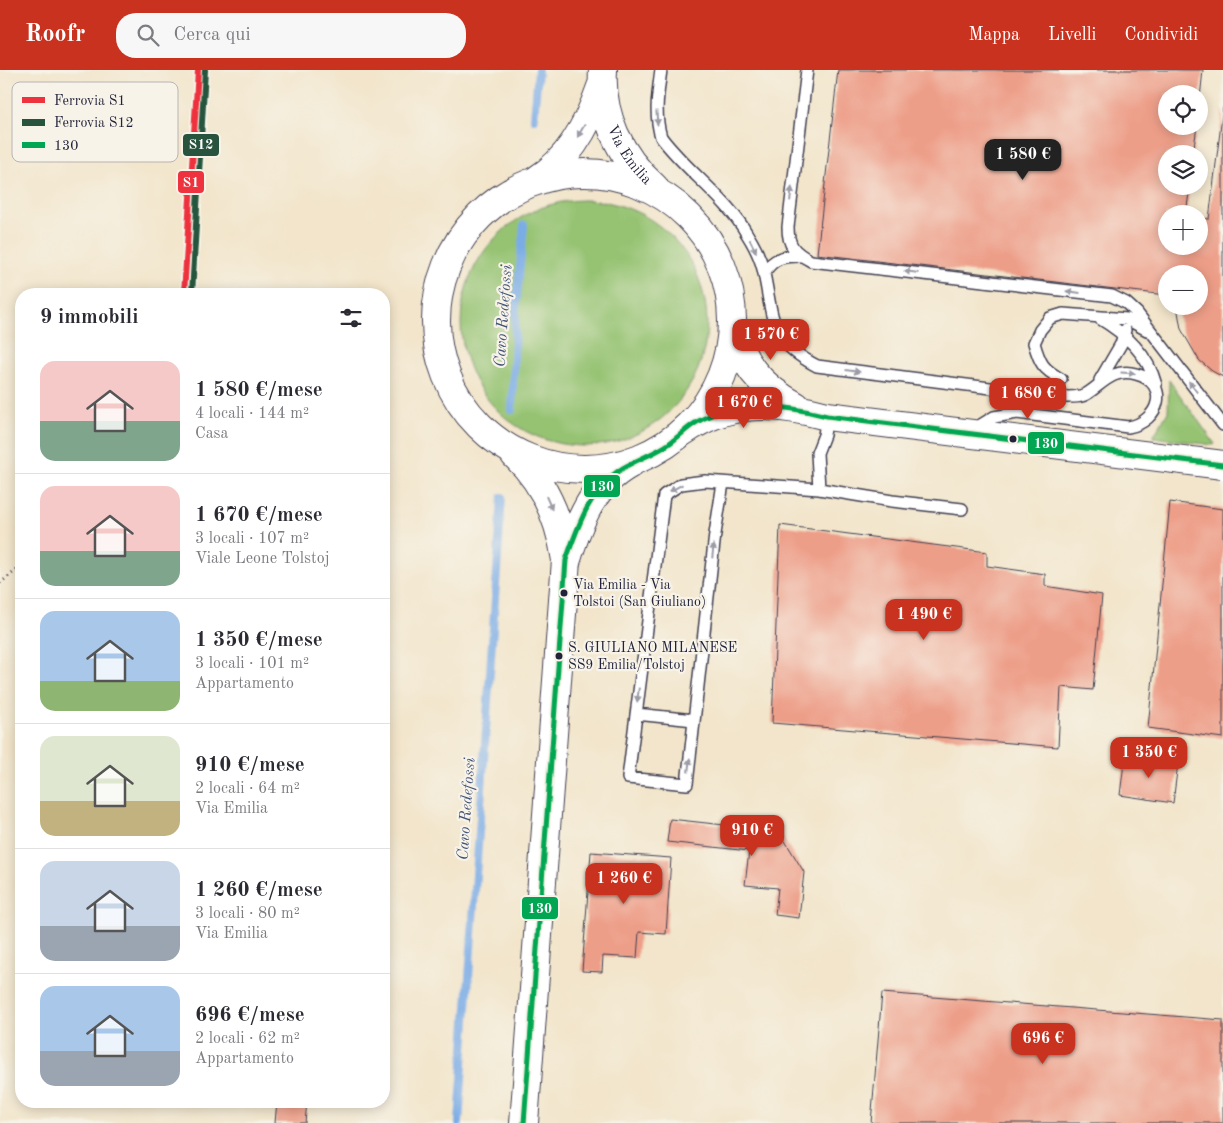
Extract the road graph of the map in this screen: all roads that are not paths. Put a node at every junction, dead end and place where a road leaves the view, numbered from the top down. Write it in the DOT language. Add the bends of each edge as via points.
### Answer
graph roads {
  1 [pos="660,70"];
  2 [pos="806,70"];
  3 [pos="602,79"];
  4 [pos="531,183"];
  5 [pos="680,209"];
  6 [pos="800,256"];
  7 [pos="764,274"];
  8 [pos="1126,303"];
  9 [pos="1095,316"];
  10 [pos="1127,319"];
  11 [pos="732,321"];
  12 [pos="1152,333"];
  13 [pos="1123,334"];
  14 [pos="1061,379"];
  15 [pos="1098,384"];
  16 [pos="1156,388"];
  17 [pos="799,408"];
  18 [pos="827,416"];
  19 [pos="1223,425"];
  20 [pos="684,431"];
  21 [pos="967,434"];
  22 [pos="496,440"];
  23 [pos="641,458"];
  24 [pos="1223,465"];
  25 [pos="723,483"];
  26 [pos="819,489"];
  27 [pos="962,509"];
  28 [pos="566,560"];
  29 [pos="636,714"];
  30 [pos="694,720"];
  31 [pos="524,1123"];
  1 -- 7 [label="lane, one-way" via="656,119 661,137 742,226 756,250"];
  6 -- 2 [label="lane, one-way" via="788,239 788,227"];
  3 -- 4 [label="main road, Via Emilia, one-way" via="594,108 577,139 552,169"];
  3 -- 5 [label="main road, Via Emilia" via="608,118 624,152 639,173"];
  4 -- 5 [label="main road" via="569,174 613,176 650,189"];
  4 -- 22 [label="main road" via="502,197 470,226 449,260 437,300 438,345 449,382 468,414"];
  5 -- 11 [label="main road" via="716,254 729,290"];
  6 -- 7 [label="lane" via="776,259"];
  8 -- 6 [label="lane, one-way" via="1112,296 811,261"];
  7 -- 15 [label="lane, one-way" via="769,309 784,344 798,357 817,366 1062,397 1088,393"];
  8 -- 10 [label="lane"];
  8 -- 12 [label="lane"];
  9 -- 10 [label="lane"];
  9 -- 13 [label="lane"];
  9 -- 14 [label="lane" via="1063,314 1050,318 1040,330 1034,343 1038,358 1045,371"];
  10 -- 12 [label="lane"];
  10 -- 13 [label="lane"];
  11 -- 17 [label="main road" via="741,354 752,371 771,390"];
  11 -- 20 [label="main road" via="730,350 720,382 706,406"];
  19 -- 12 [label="lane, one-way"];
  13 -- 15 [label="lane" via="1121,344"];
  13 -- 16 [label="lane" via="1147,362"];
  15 -- 16 [label="lane, one-way" via="1122,372 1149,379"];
  16 -- 21 [label="lane" via="1158,398 1154,410 1149,420 1140,425 1128,427 1018,412 994,416"];
  17 -- 18 [label="main road"];
  17 -- 20 [label="main road" via="743,407 709,416"];
  18 -- 21 [label="main road"];
  18 -- 26 [label="lane" via="817,453"];
  20 -- 23 [label="main road"];
  21 -- 24 [label="main road"];
  22 -- 23 [label="main road" via="528,458 567,469 608,468"];
  22 -- 28 [label="main road, one-way" via="522,462 540,484 560,529"];
  23 -- 28 [label="main road" via="617,472 595,495 582,515"];
  25 -- 26 [label="lane"];
  25 -- 29 [label="lane, one-way" via="681,484 664,495"];
  30 -- 25 [label="lane, one-way"];
  26 -- 27 [label="lane"];
  28 -- 31 [label="main road"];
  29 -- 30 [label="lane"];
  29 -- 30 [label="lane, one-way" via="628,778 687,784"];
}
